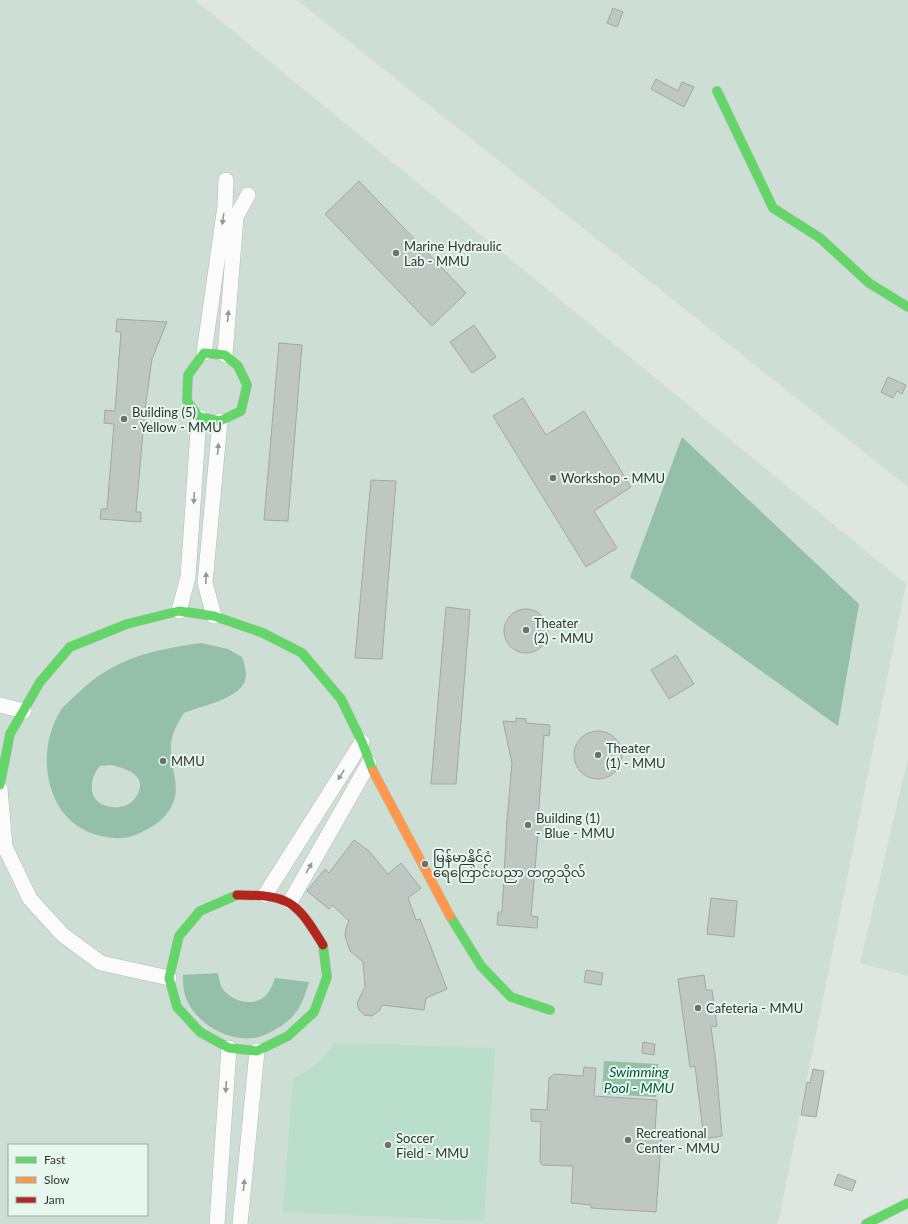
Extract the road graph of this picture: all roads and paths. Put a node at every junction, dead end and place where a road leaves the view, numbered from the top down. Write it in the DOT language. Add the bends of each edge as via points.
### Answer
graph roads {
  1 [pos="717,91"];
  2 [pos="226,180"];
  3 [pos="248,195"];
  4 [pos="908,307"];
  5 [pos="204,353"];
  6 [pos="225,355"];
  7 [pos="199,417"];
  8 [pos="220,421"];
  9 [pos="179,611"];
  10 [pos="214,616"];
  11 [pos="0,706"];
  12 [pos="24,711"];
  13 [pos="362,742"];
  14 [pos="369,763"];
  15 [pos="0,792"];
  16 [pos="265,895"];
  17 [pos="290,902"];
  18 [pos="169,978"];
  19 [pos="550,1010"];
  20 [pos="229,1048"];
  21 [pos="257,1051"];
  22 [pos="908,1203"];
  23 [pos="217,1224"];
  24 [pos="240,1224"];
  25 [pos="866,1224"];
  1 -- 4 [label="street" via="773,208 820,238 869,283"];
  2 -- 5 [label="street, one-way" via="225,206"];
  6 -- 3 [label="street, one-way" via="236,217"];
  5 -- 6 [label="street"];
  5 -- 7 [label="street" via="188,375 187,401"];
  6 -- 8 [label="street" via="238,366 246,385 241,411"];
  7 -- 8 [label="street"];
  7 -- 9 [label="street, one-way" via="188,577"];
  10 -- 8 [label="street, one-way" via="205,583"];
  9 -- 10 [label="street"];
  9 -- 12 [label="street" via="127,624 70,647 40,682"];
  10 -- 13 [label="street" via="264,633 302,653 341,699"];
  11 -- 12 [label="street"];
  12 -- 15 [label="street" via="10,734"];
  13 -- 14 [label="street"];
  13 -- 16 [label="street, one-way"];
  17 -- 14 [label="street, one-way"];
  14 -- 19 [label="street" via="456,928 481,966 511,997"];
  15 -- 18 [label="street" via="5,847 30,898 63,935 101,963"];
  16 -- 17 [label="street"];
  16 -- 18 [label="street" via="237,895 200,911 179,936"];
  17 -- 21 [label="street" via="306,917 323,945 327,977 314,1012 288,1036"];
  18 -- 20 [label="street" via="177,1007 200,1032"];
  20 -- 21 [label="street"];
  20 -- 23 [label="street, one-way"];
  24 -- 21 [label="street, one-way"];
  22 -- 25 [label="street"];
}
